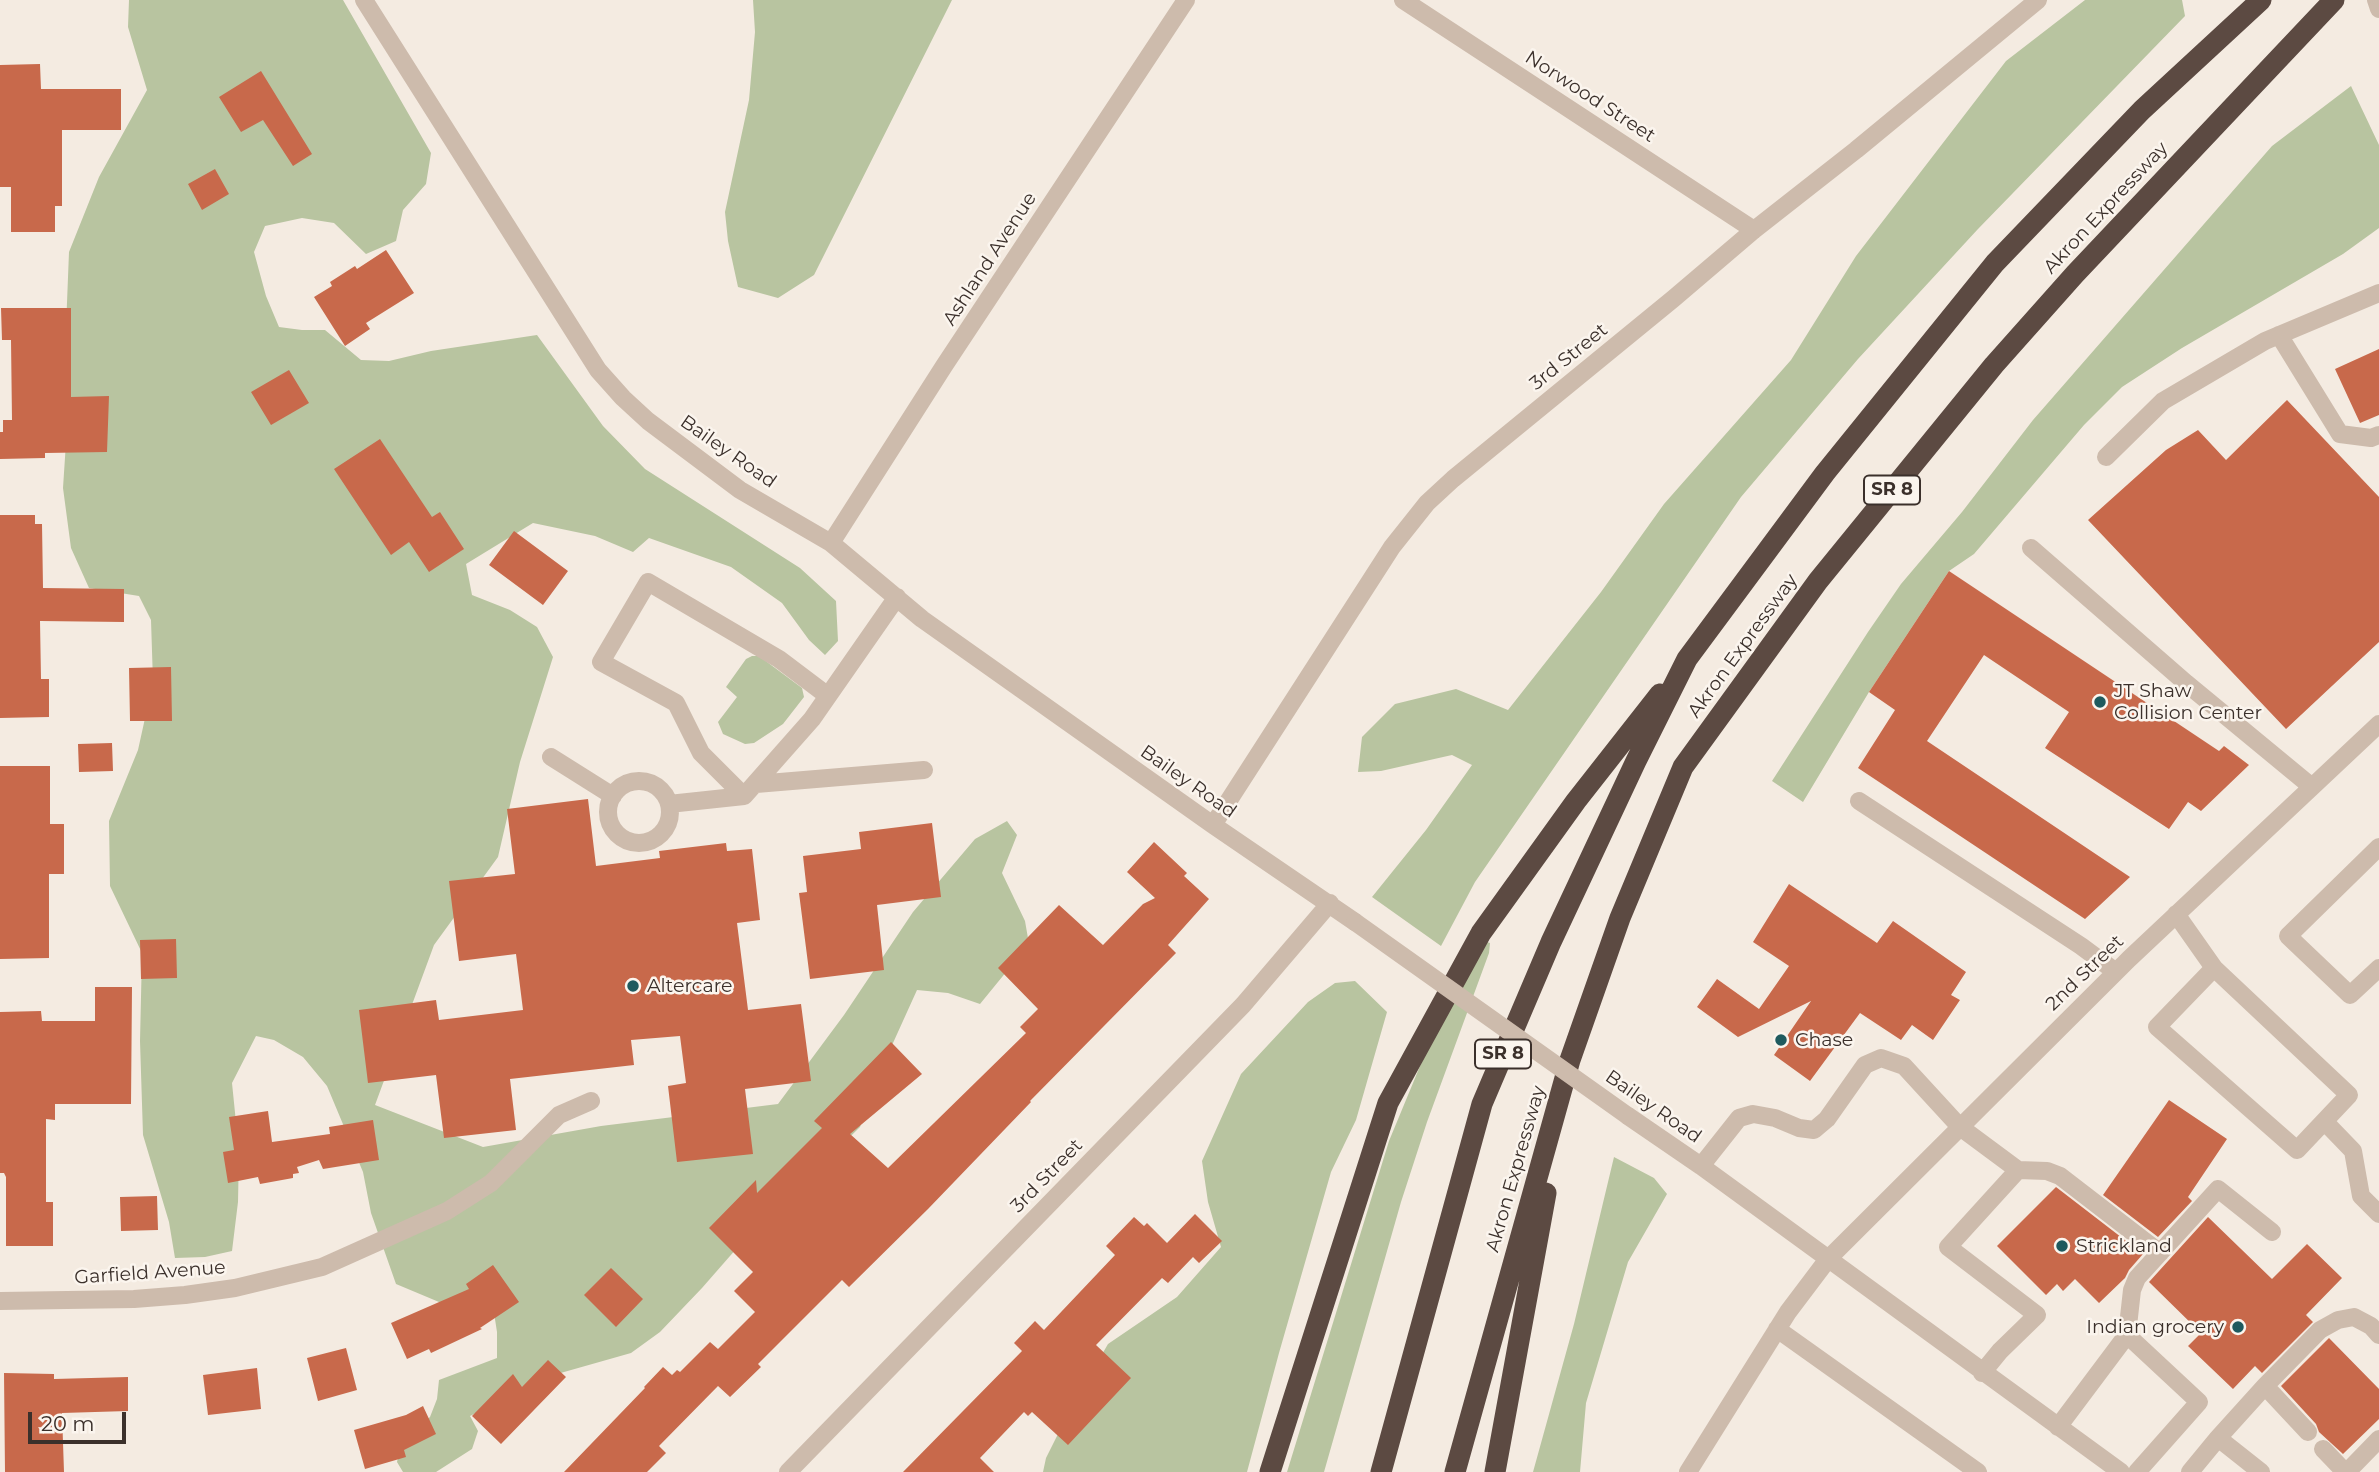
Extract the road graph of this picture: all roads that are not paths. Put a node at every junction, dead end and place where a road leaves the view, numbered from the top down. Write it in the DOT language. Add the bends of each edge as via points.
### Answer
graph roads {
  1 [pos="364,0"];
  2 [pos="1186,0"];
  3 [pos="1403,0"];
  4 [pos="2038,0"];
  5 [pos="2261,0"];
  6 [pos="2334,0"];
  7 [pos="2376,0"];
  8 [pos="2379,9"];
  9 [pos="1754,230"];
  10 [pos="2379,293"];
  11 [pos="2279,335"];
  12 [pos="2379,435"];
  13 [pos="2106,457"];
  14 [pos="831,544"];
  15 [pos="2031,548"];
  16 [pos="897,597"];
  17 [pos="1687,659"];
  18 [pos="828,696"];
  19 [pos="2376,732"];
  20 [pos="551,757"];
  21 [pos="924,770"];
  22 [pos="2312,787"];
  23 [pos="750,790"];
  24 [pos="613,796"];
  25 [pos="1859,801"];
  26 [pos="669,804"];
  27 [pos="1213,825"];
  28 [pos="2379,847"];
  29 [pos="1330,903"];
  30 [pos="2176,914"];
  31 [pos="2214,968"];
  32 [pos="2379,968"];
  33 [pos="2116,972"];
  34 [pos="1570,1060"];
  35 [pos="591,1101"];
  36 [pos="2325,1122"];
  37 [pos="1960,1126"];
  38 [pos="1701,1166"];
  39 [pos="2018,1170"];
  40 [pos="2379,1214"];
  41 [pos="2272,1232"];
  42 [pos="2160,1253"];
  43 [pos="1828,1259"];
  44 [pos="0,1301"];
  45 [pos="1777,1329"];
  46 [pos="2127,1335"];
  47 [pos="2379,1335"];
  48 [pos="1982,1373"];
  49 [pos="2265,1386"];
  50 [pos="2058,1427"];
  51 [pos="2308,1432"];
  52 [pos="2218,1438"];
  53 [pos="2379,1439"];
  54 [pos="2323,1449"];
  55 [pos="788,1472"];
  56 [pos="1270,1472"];
  57 [pos="1381,1472"];
  58 [pos="1455,1472"];
  59 [pos="1494,1472"];
  60 [pos="1688,1472"];
  61 [pos="1978,1472"];
  62 [pos="2121,1472"];
  63 [pos="2137,1472"];
  64 [pos="2190,1472"];
  65 [pos="2261,1472"];
  66 [pos="2346,1472"];
  1 -- 14 [label="street, Bailey Road" via="598,370 676,442 740,489"];
  2 -- 14 [label="street, Ashland Avenue"];
  3 -- 9 [label="street, Norwood Street"];
  4 -- 9 [label="street, 3rd Street"];
  5 -- 17 [label="highway, Akron Expressway / SR 8" via="2142,110 1996,263 1825,473"];
  6 -- 34 [label="highway, Akron Expressway / SR 8" via="1994,365 1818,581 1683,767 1620,918"];
  7 -- 8 [label="street"];
  9 -- 27 [label="street, 3rd Street" via="1427,503 1392,547"];
  10 -- 11 [label="street"];
  11 -- 12 [label="street" via="2340,434"];
  11 -- 13 [label="street" via="2163,401"];
  14 -- 16 [label="street, Bailey Road"];
  15 -- 22 [label="street"];
  16 -- 18 [label="street"];
  16 -- 27 [label="street, Bailey Road"];
  17 -- 56 [label="highway" via="1481,933 1388,1103"];
  17 -- 57 [label="highway, Akron Expressway / SR 8" via="1551,942 1482,1104"];
  18 -- 23 [label="street"];
  18 -- 23 [label="street" via="779,659 648,582 601,662 676,703 701,753"];
  19 -- 22 [label="street, 2nd Street"];
  20 -- 24 [label="street"];
  21 -- 23 [label="street"];
  22 -- 30 [label="street, 2nd Street"];
  23 -- 26 [label="street"];
  24 -- 26 [label="street" via="639,781 658,788"];
  24 -- 26 [label="street" via="608,816 612,826 636,843 656,839 663,832"];
  25 -- 33 [label="street"];
  27 -- 29 [label="street, Bailey Road"];
  28 -- 32 [label="street" via="2288,936 2350,995"];
  29 -- 38 [label="street, Bailey Road, bridge"];
  29 -- 55 [label="street, 3rd Street" via="1245,1003"];
  30 -- 31 [label="street"];
  30 -- 33 [label="street, 2nd Street"];
  31 -- 36 [label="street" via="2348,1095"];
  31 -- 36 [label="street" via="2157,1027 2297,1150"];
  33 -- 37 [label="street, 2nd Street"];
  34 -- 58 [label="highway, Akron Expressway / SR 8"];
  34 -- 59 [label="highway"];
  35 -- 44 [label="street, Garfield Avenue" via="559,1115 491,1183 447,1211 322,1267 185,1295"];
  36 -- 40 [label="street" via="2353,1151 2361,1196"];
  37 -- 38 [label="street" via="1904,1066 1881,1058 1865,1065 1814,1130 1753,1114 1740,1118"];
  37 -- 39 [label="street"];
  37 -- 43 [label="street, 2nd Street"];
  38 -- 43 [label="street, Bailey Road"];
  39 -- 42 [label="street" via="2060,1176"];
  39 -- 48 [label="street" via="1948,1247 2037,1315"];
  41 -- 42 [label="street" via="2218,1189"];
  42 -- 46 [label="street" via="2132,1290"];
  43 -- 45 [label="street, 2nd Street"];
  43 -- 48 [label="street, Bailey Road"];
  45 -- 60 [label="street, 2nd Street"];
  45 -- 61 [label="street"];
  46 -- 50 [label="street"];
  46 -- 63 [label="street" via="2199,1402"];
  47 -- 49 [label="street" via="2354,1318 2338,1320 2320,1331"];
  48 -- 50 [label="street, Bailey Road"];
  49 -- 51 [label="street"];
  49 -- 52 [label="street"];
  50 -- 62 [label="street, Bailey Road"];
  52 -- 64 [label="street"];
  52 -- 65 [label="street"];
  53 -- 66 [label="street"];
  54 -- 66 [label="street"];
}
